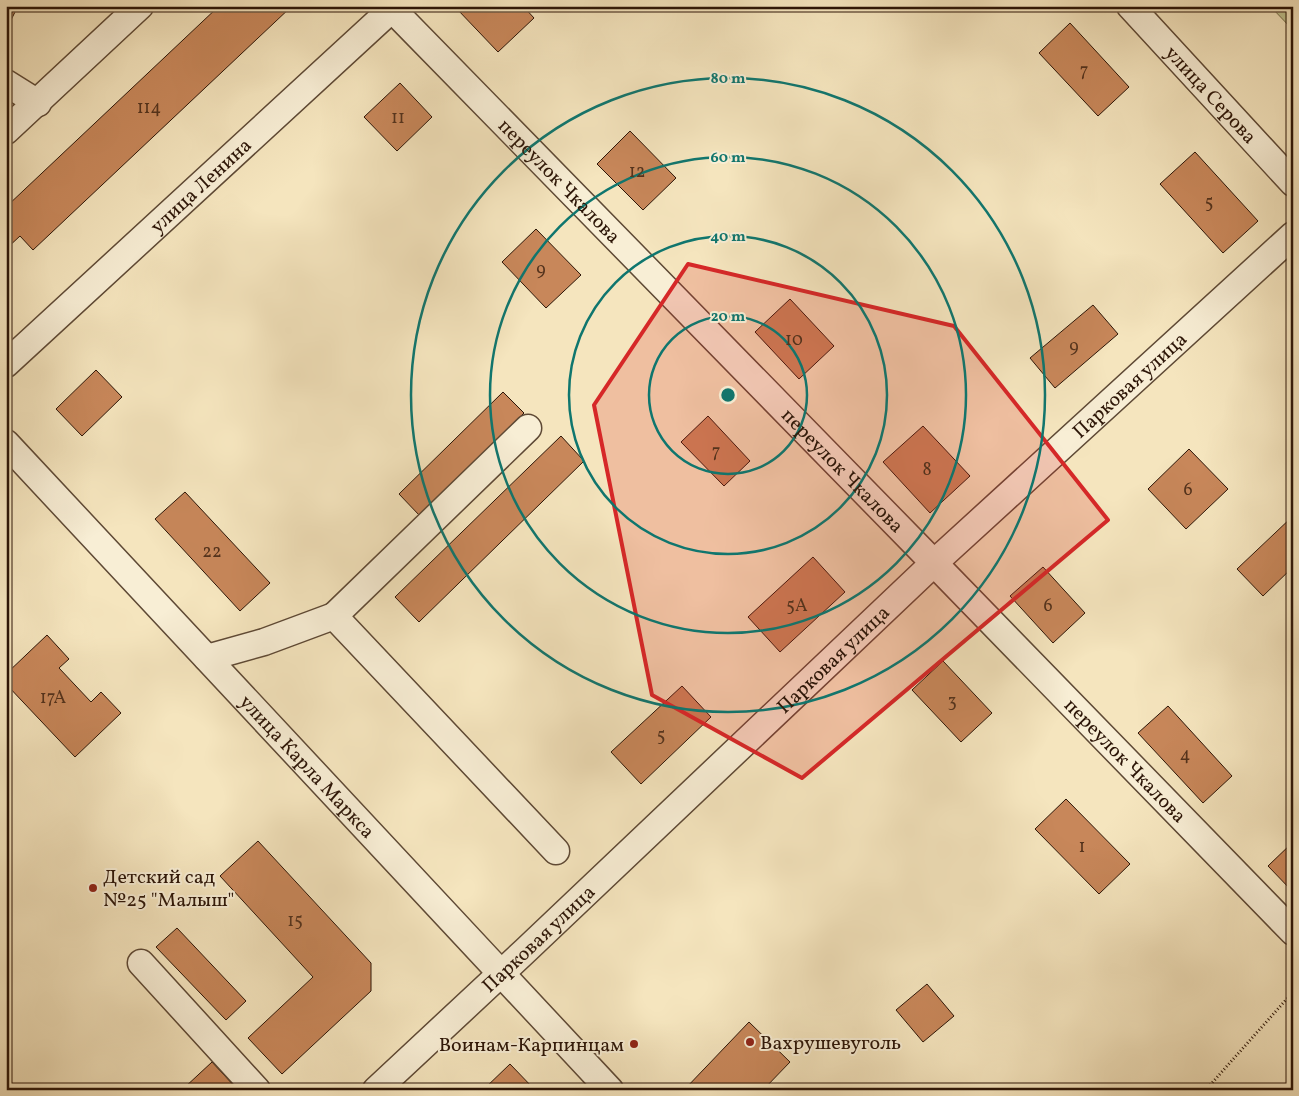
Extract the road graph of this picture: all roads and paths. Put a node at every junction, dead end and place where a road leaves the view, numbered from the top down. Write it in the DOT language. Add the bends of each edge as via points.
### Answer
graph roads {
  1 [pos="140,6"];
  2 [pos="1130,6"];
  3 [pos="393,8"];
  4 [pos="6,83"];
  5 [pos="38,103"];
  6 [pos="6,132"];
  7 [pos="1293,183"];
  8 [pos="1293,235"];
  9 [pos="6,364"];
  10 [pos="528,428"];
  11 [pos="6,443"];
  12 [pos="934,563"];
  13 [pos="334,616"];
  14 [pos="207,658"];
  15 [pos="556,851"];
  16 [pos="1293,932"];
  17 [pos="141,963"];
  18 [pos="501,973"];
  19 [pos="1293,992"];
  20 [pos="257,1090"];
  21 [pos="376,1090"];
  22 [pos="610,1090"];
  23 [pos="1204,1090"];
  1 -- 5 [label="street"];
  2 -- 7 [label="street, улица Серова"];
  3 -- 9 [label="street, улица Ленина"];
  3 -- 12 [label="street, переулок Чкалова"];
  4 -- 5 [label="street"];
  5 -- 6 [label="street"];
  8 -- 12 [label="street, Парковая улица"];
  10 -- 13 [label="street"];
  11 -- 14 [label="street, улица Карла Маркса"];
  12 -- 16 [label="street, переулок Чкалова"];
  12 -- 18 [label="street, Парковая улица"];
  13 -- 14 [label="street" via="264,642"];
  13 -- 15 [label="street"];
  14 -- 18 [label="street, улица Карла Маркса"];
  17 -- 20 [label="street"];
  18 -- 21 [label="street, Парковая улица"];
  18 -- 22 [label="street, улица Карла Маркса"];
  19 -- 23 [label="path"];
}
